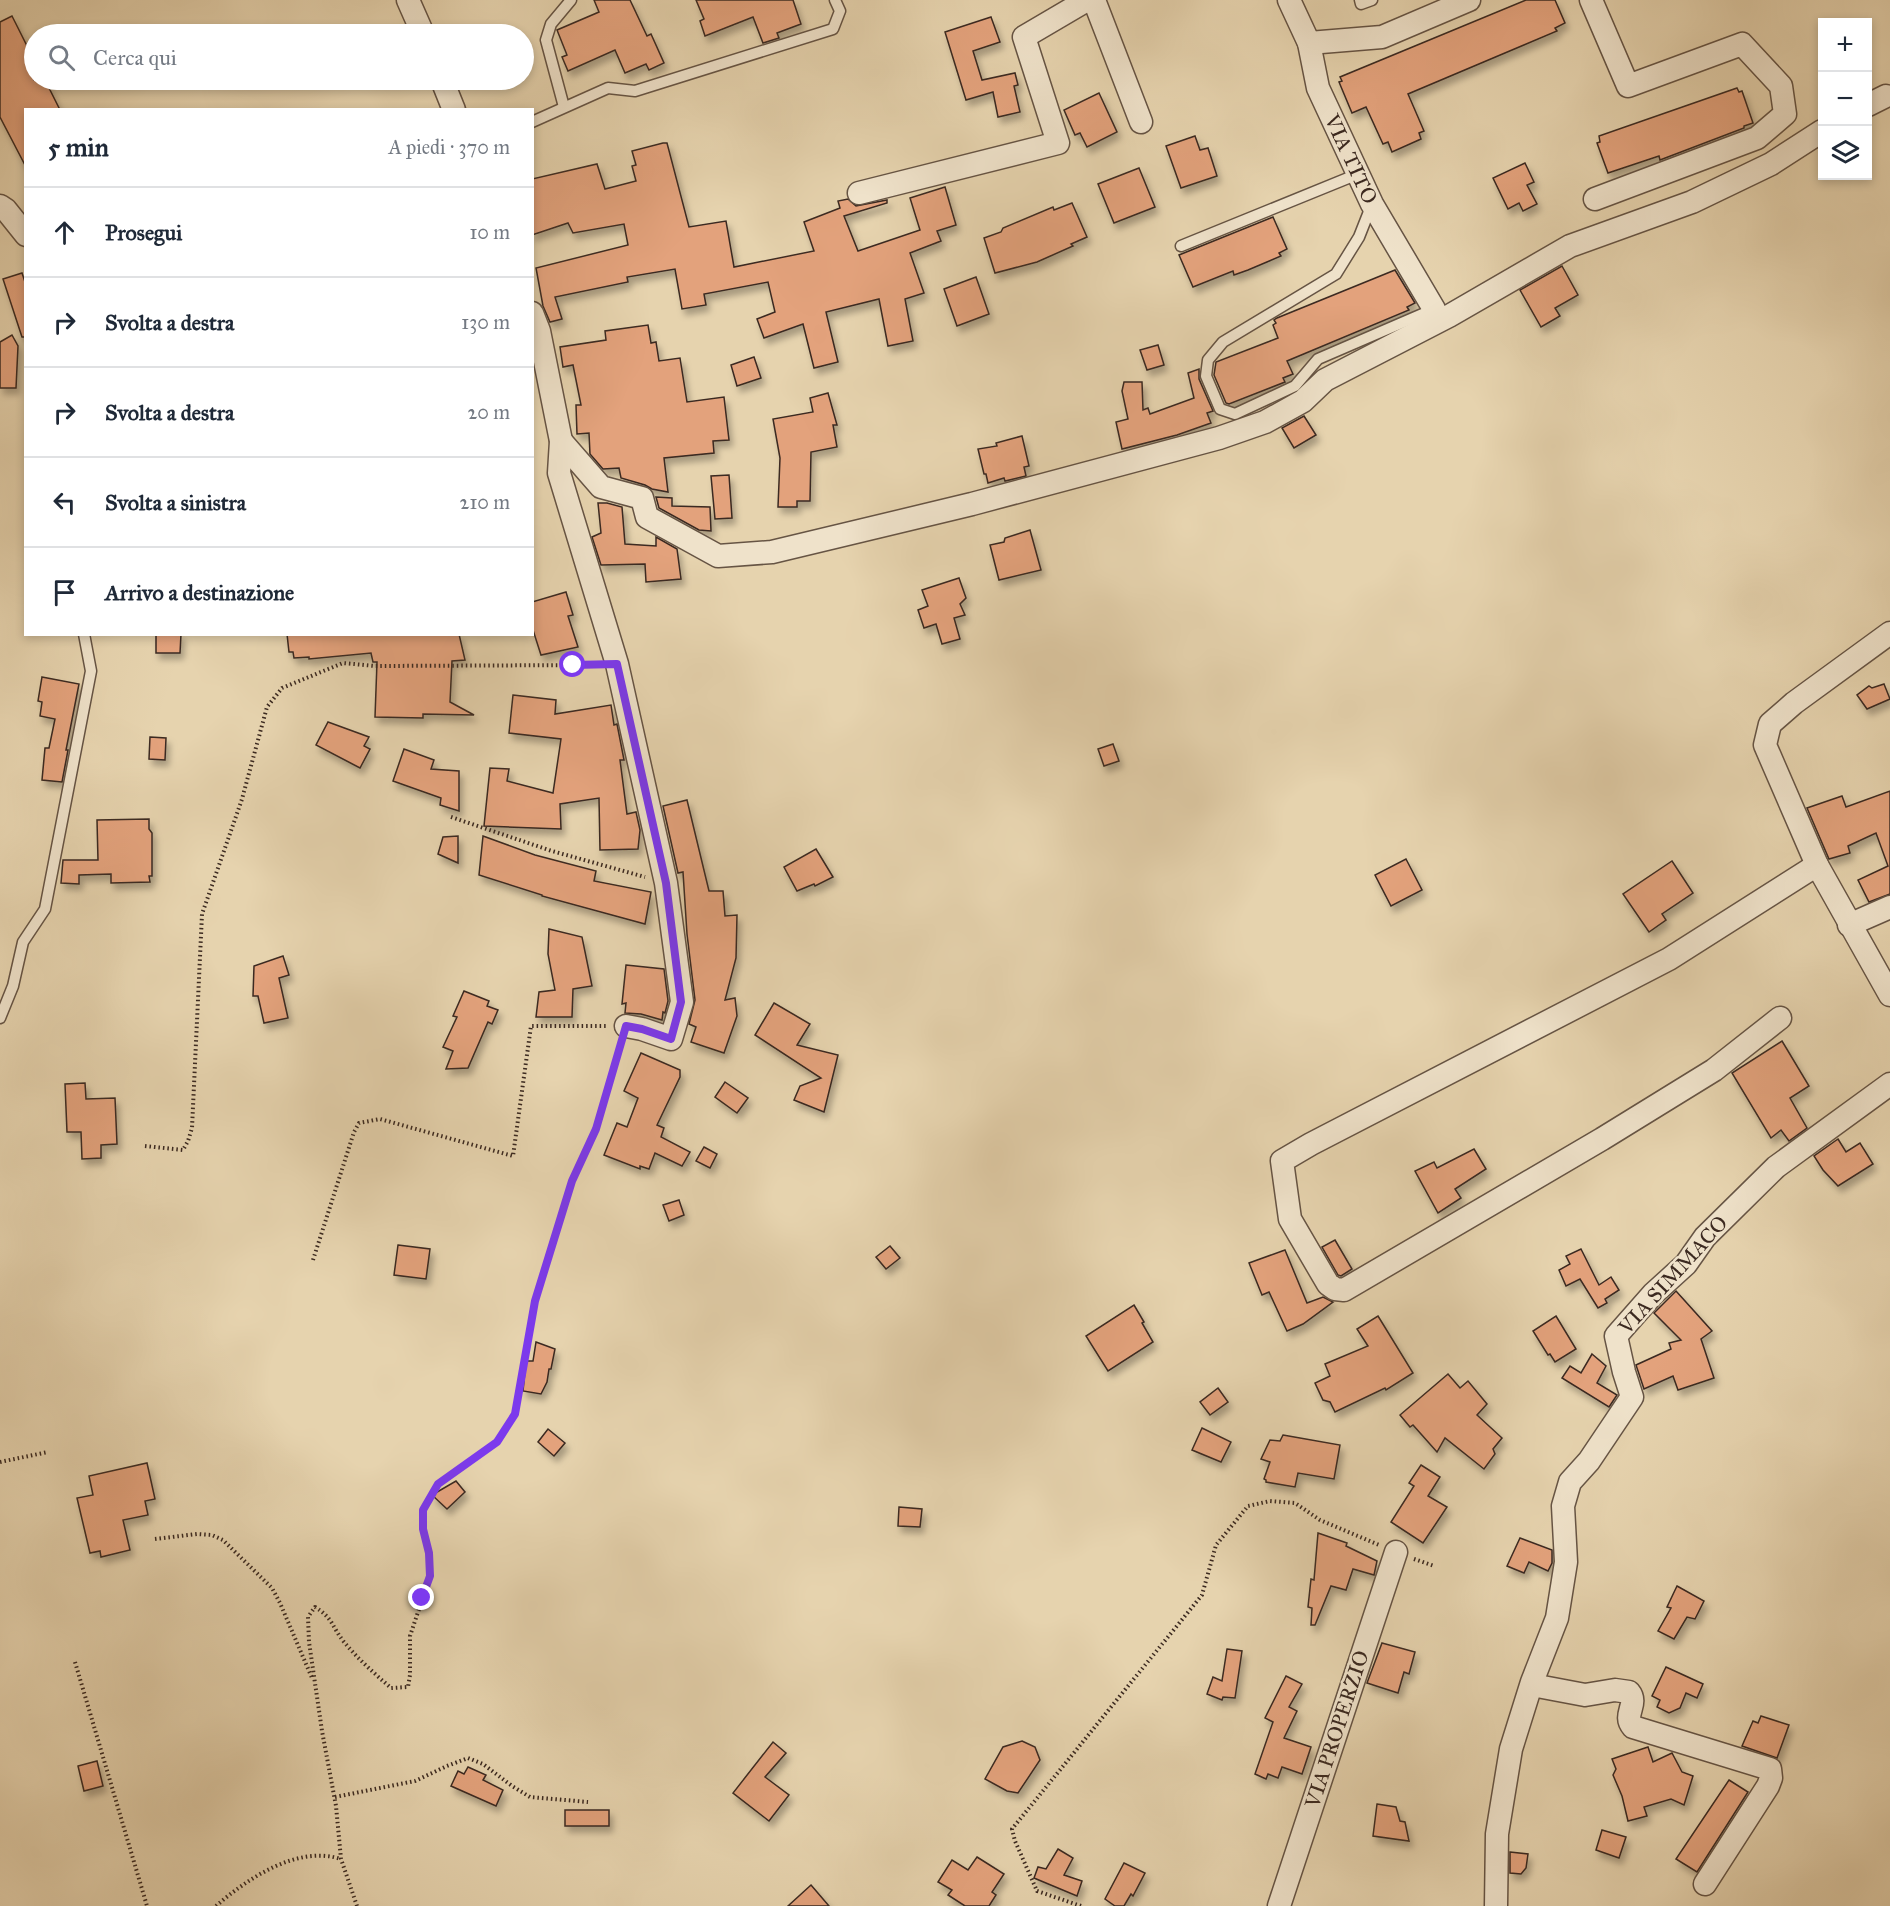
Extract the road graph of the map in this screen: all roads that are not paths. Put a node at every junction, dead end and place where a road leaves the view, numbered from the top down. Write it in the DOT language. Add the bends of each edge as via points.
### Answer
graph roads {
  1 [pos="408,0"];
  2 [pos="571,0"];
  3 [pos="835,0"];
  4 [pos="1087,0"];
  5 [pos="1094,0"];
  6 [pos="1289,0"];
  7 [pos="1360,0"];
  8 [pos="1371,0"];
  9 [pos="1469,0"];
  10 [pos="1591,0"];
  11 [pos="419,24"];
  12 [pos="1309,43"];
  13 [pos="446,90"];
  14 [pos="564,107"];
  15 [pos="453,108"];
  16 [pos="534,121"];
  17 [pos="1141,122"];
  18 [pos="1818,134"];
  19 [pos="1358,174"];
  20 [pos="859,193"];
  21 [pos="1595,199"];
  22 [pos="1372,204"];
  23 [pos="0,206"];
  24 [pos="24,232"];
  25 [pos="1181,246"];
  26 [pos="1434,309"];
  27 [pos="534,318"];
  28 [pos="561,441"];
  29 [pos="1890,633"];
  30 [pos="84,636"];
  31 [pos="1817,865"];
  32 [pos="1890,907"];
  33 [pos="1850,925"];
  34 [pos="1890,995"];
  35 [pos="0,1018"];
  36 [pos="1780,1018"];
  37 [pos="626,1026"];
  38 [pos="1890,1084"];
  39 [pos="1396,1552"];
  40 [pos="1532,1685"];
  41 [pos="1705,1884"];
  42 [pos="1279,1906"];
  43 [pos="1496,1906"];
  1 -- 11 [label="street"];
  2 -- 14 [label="lane" via="551,24 546,40"];
  3 -- 14 [label="lane" via="840,11 833,29 635,91 608,88"];
  4 -- 20 [label="street" via="1024,37 1058,143"];
  5 -- 17 [label="street"];
  6 -- 12 [label="street, VIA TITO"];
  7 -- 8 [label="lane" via="1361,4"];
  9 -- 12 [label="street" via="1383,37"];
  10 -- 21 [label="street" via="1628,86 1742,45 1781,86 1785,114 1757,138"];
  12 -- 19 [label="street, VIA TITO" via="1318,88"];
  13 -- 15 [label="street"];
  14 -- 16 [label="lane"];
  18 -- 28 [label="street" via="1771,164 1692,202 1570,246 1449,316 1325,380 1303,400 1265,422 1219,438 972,504 772,552 718,556 647,517 642,498 601,487"];
  19 -- 22 [label="street, VIA TITO"];
  19 -- 25 [label="lane"];
  22 -- 26 [label="street, VIA TITO"];
  22 -- 26 [label="lane" via="1359,237 1336,274 1223,342 1208,360 1206,376 1220,409 1235,414 1295,386 1318,359"];
  23 -- 24 [label="street"];
  27 -- 28 [label="street"];
  28 -- 37 [label="street" via="559,473 617,664 666,883 681,1002 671,1039"];
  29 -- 31 [label="street" via="1770,724 1765,745"];
  30 -- 35 [label="lane" via="91,671 45,909 23,942 13,986"];
  31 -- 33 [label="street"];
  31 -- 36 [label="street" via="1669,959 1282,1161 1290,1219 1328,1284 1344,1290 1714,1070"];
  32 -- 33 [label="street"];
  33 -- 34 [label="street"];
  38 -- 40 [label="street, VIA SIMMACO" via="1776,1167 1616,1336 1632,1397 1570,1482 1563,1506 1566,1562 1557,1618"];
  39 -- 42 [label="street, VIA PROPERZIO"];
  40 -- 41 [label="street" via="1585,1695 1629,1692 1633,1702 1628,1716 1633,1727 1770,1769 1768,1786"];
  40 -- 43 [label="street, VIA SIMMACO" via="1511,1749 1497,1834"];
}
